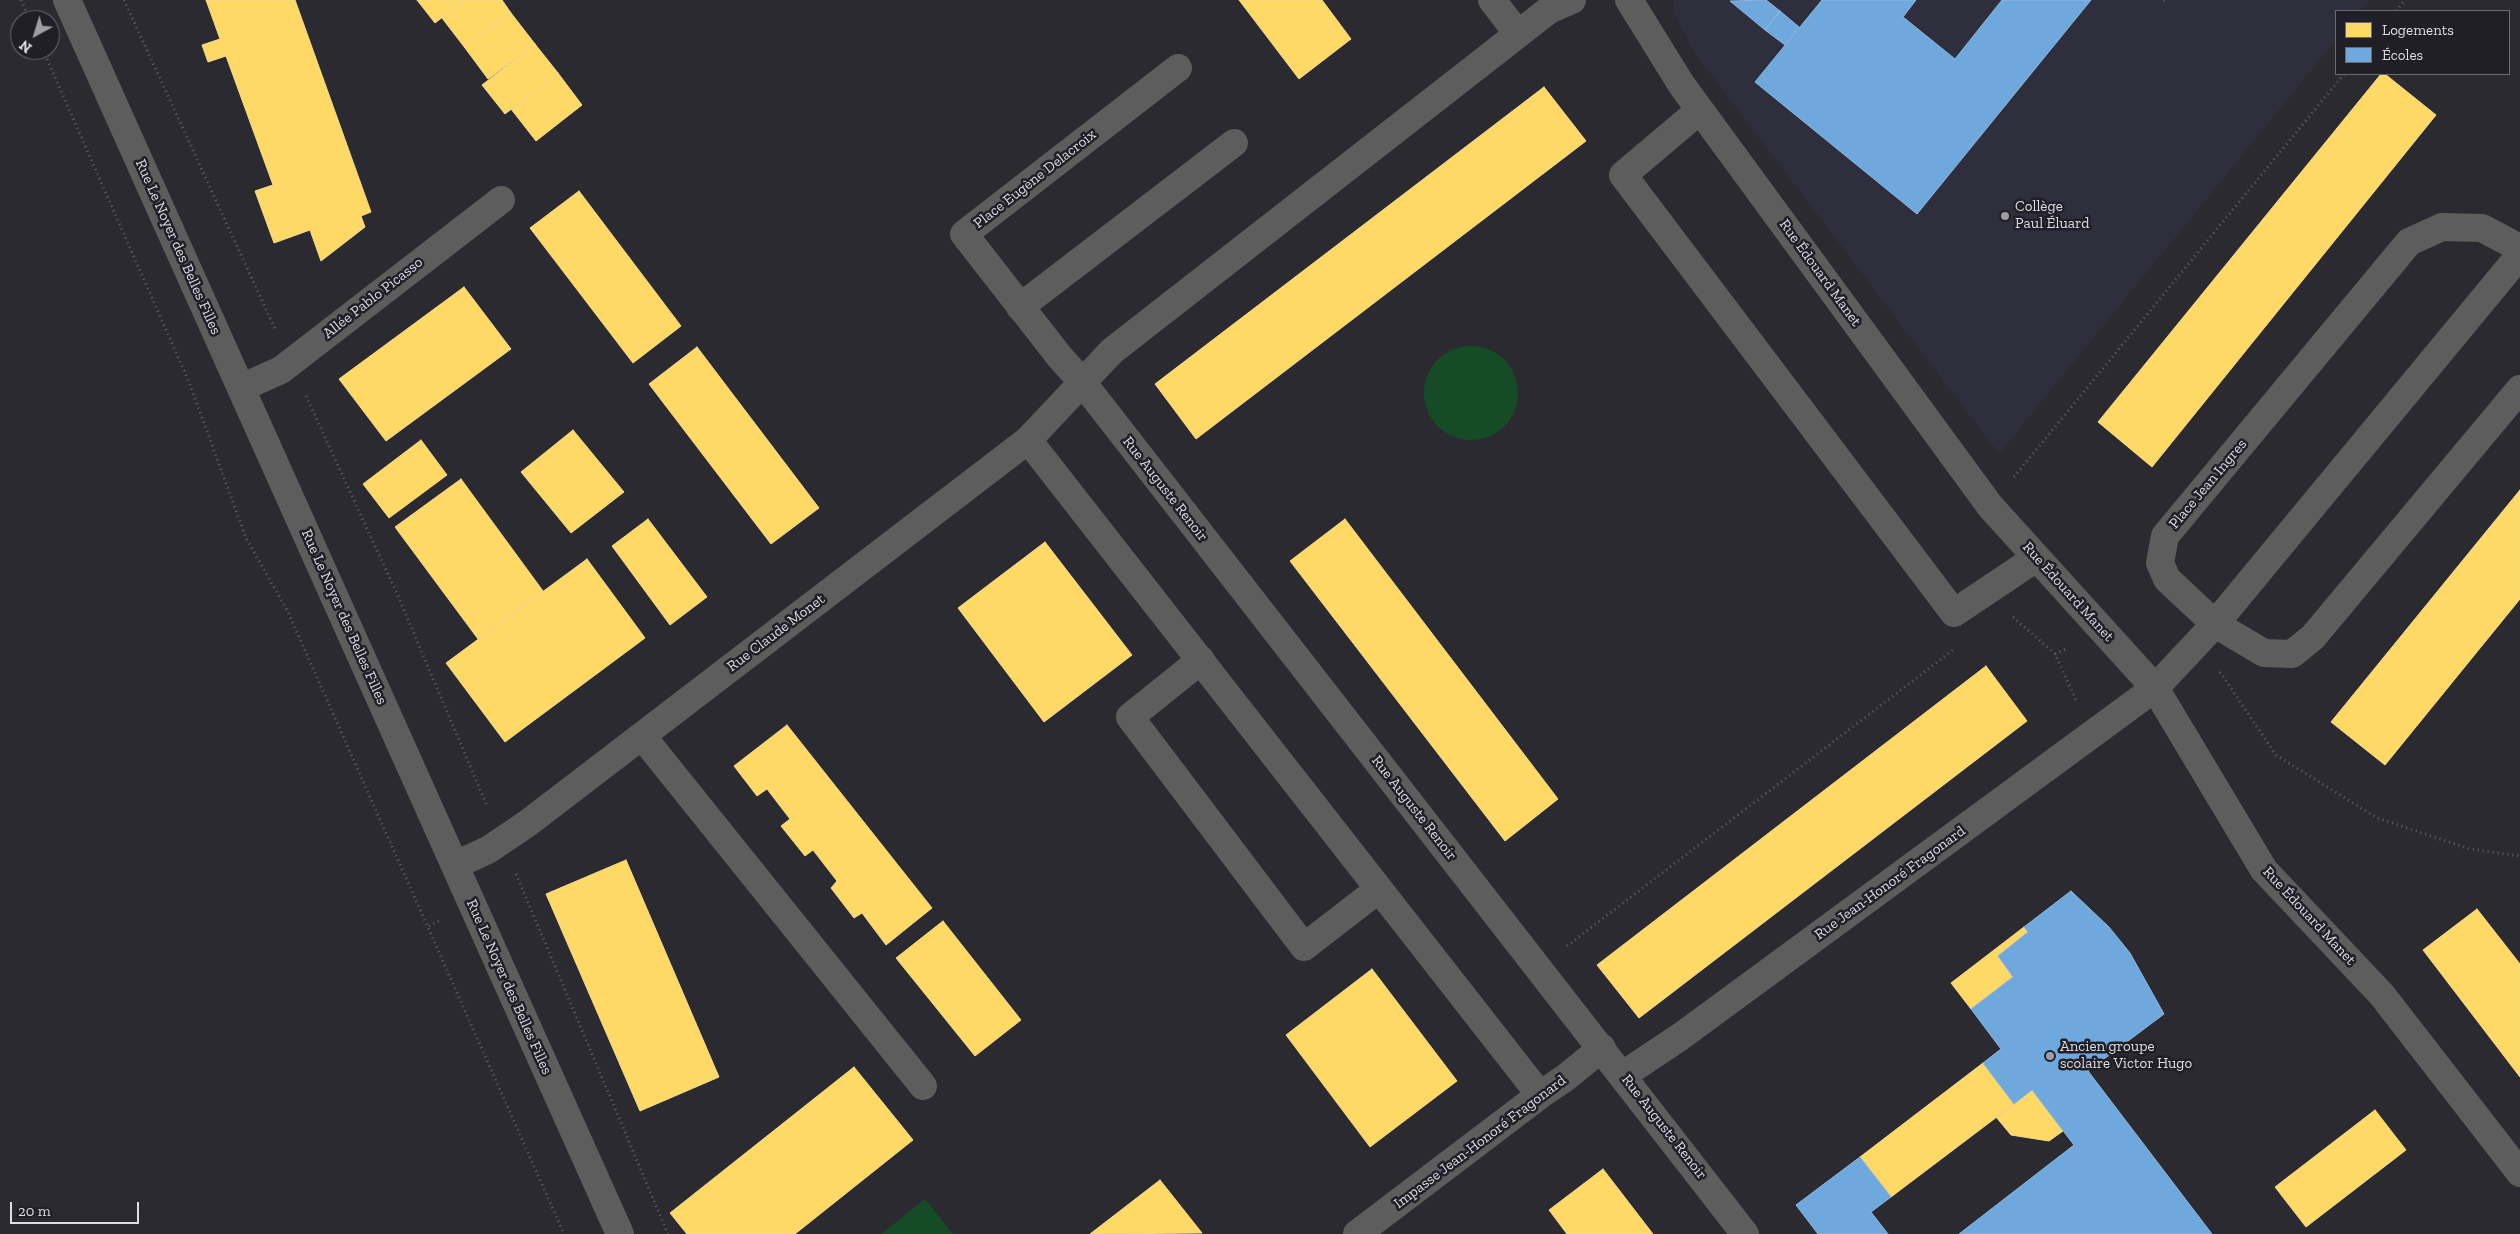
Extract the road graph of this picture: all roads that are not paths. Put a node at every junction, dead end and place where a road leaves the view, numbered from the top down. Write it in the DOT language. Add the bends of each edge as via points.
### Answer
graph roads {
  1 [pos="67,0"];
  2 [pos="1492,0"];
  3 [pos="1572,0"];
  4 [pos="1629,0"];
  5 [pos="1518,34"];
  6 [pos="1178,68"];
  7 [pos="1700,110"];
  8 [pos="1234,143"];
  9 [pos="501,200"];
  10 [pos="2520,248"];
  11 [pos="2520,254"];
  12 [pos="1020,307"];
  13 [pos="1083,383"];
  14 [pos="241,388"];
  15 [pos="2520,389"];
  16 [pos="1028,440"];
  17 [pos="2036,558"];
  18 [pos="2208,633"];
  19 [pos="1202,660"];
  20 [pos="2155,688"];
  21 [pos="642,736"];
  22 [pos="455,865"];
  23 [pos="1379,889"];
  24 [pos="1602,1048"];
  25 [pos="1623,1075"];
  26 [pos="923,1086"];
  27 [pos="1540,1095"];
  28 [pos="2520,1173"];
  29 [pos="620,1234"];
  30 [pos="1357,1234"];
  31 [pos="1746,1234"];
  1 -- 14 [label="street, Rue Le Noyer des Belles Filles"];
  2 -- 5 [label="street"];
  3 -- 5 [label="street, Rue Claude Monet" via="1549,10"];
  4 -- 7 [label="street, Rue Édouard Manet"];
  5 -- 13 [label="street, Rue Claude Monet" via="1112,351"];
  6 -- 12 [label="street, Place Eugène Delacroix" via="964,234"];
  7 -- 17 [label="street, Rue Édouard Manet" via="1990,506"];
  7 -- 17 [label="street" via="1623,175 1954,613"];
  8 -- 12 [label="street"];
  9 -- 14 [label="street, Allée Pablo Picasso" via="281,370"];
  10 -- 18 [label="street, Place Jean Ingres" via="2482,228 2442,227 2409,242 2165,536 2160,563 2167,578"];
  11 -- 18 [label="street, Rue Jean-Honoré Fragonard"];
  12 -- 13 [label="street, Place Eugène Delacroix"];
  13 -- 16 [label="street, Rue Claude Monet"];
  13 -- 24 [label="street, Rue Auguste Renoir"];
  14 -- 22 [label="street, Rue Le Noyer des Belles Filles"];
  15 -- 18 [label="street, Place Jean Ingres" via="2313,637 2292,654 2264,653"];
  16 -- 19 [label="street"];
  16 -- 21 [label="street, Rue Claude Monet"];
  17 -- 20 [label="street, Rue Édouard Manet"];
  18 -- 20 [label="street, Rue Jean-Honoré Fragonard"];
  19 -- 23 [label="street"];
  19 -- 23 [label="street" via="1130,717 1304,947"];
  20 -- 25 [label="street, Rue Jean-Honoré Fragonard" via="1680,1037"];
  20 -- 28 [label="street, Rue Édouard Manet" via="2264,870 2382,995"];
  21 -- 22 [label="street, Rue Claude Monet" via="502,841"];
  21 -- 26 [label="street"];
  22 -- 29 [label="street, Rue Le Noyer des Belles Filles"];
  23 -- 27 [label="street"];
  24 -- 25 [label="street, Rue Auguste Renoir"];
  24 -- 27 [label="street, Impasse Jean-Honoré Fragonard"];
  25 -- 31 [label="street, Rue Auguste Renoir"];
  27 -- 30 [label="street, Impasse Jean-Honoré Fragonard"];
}
